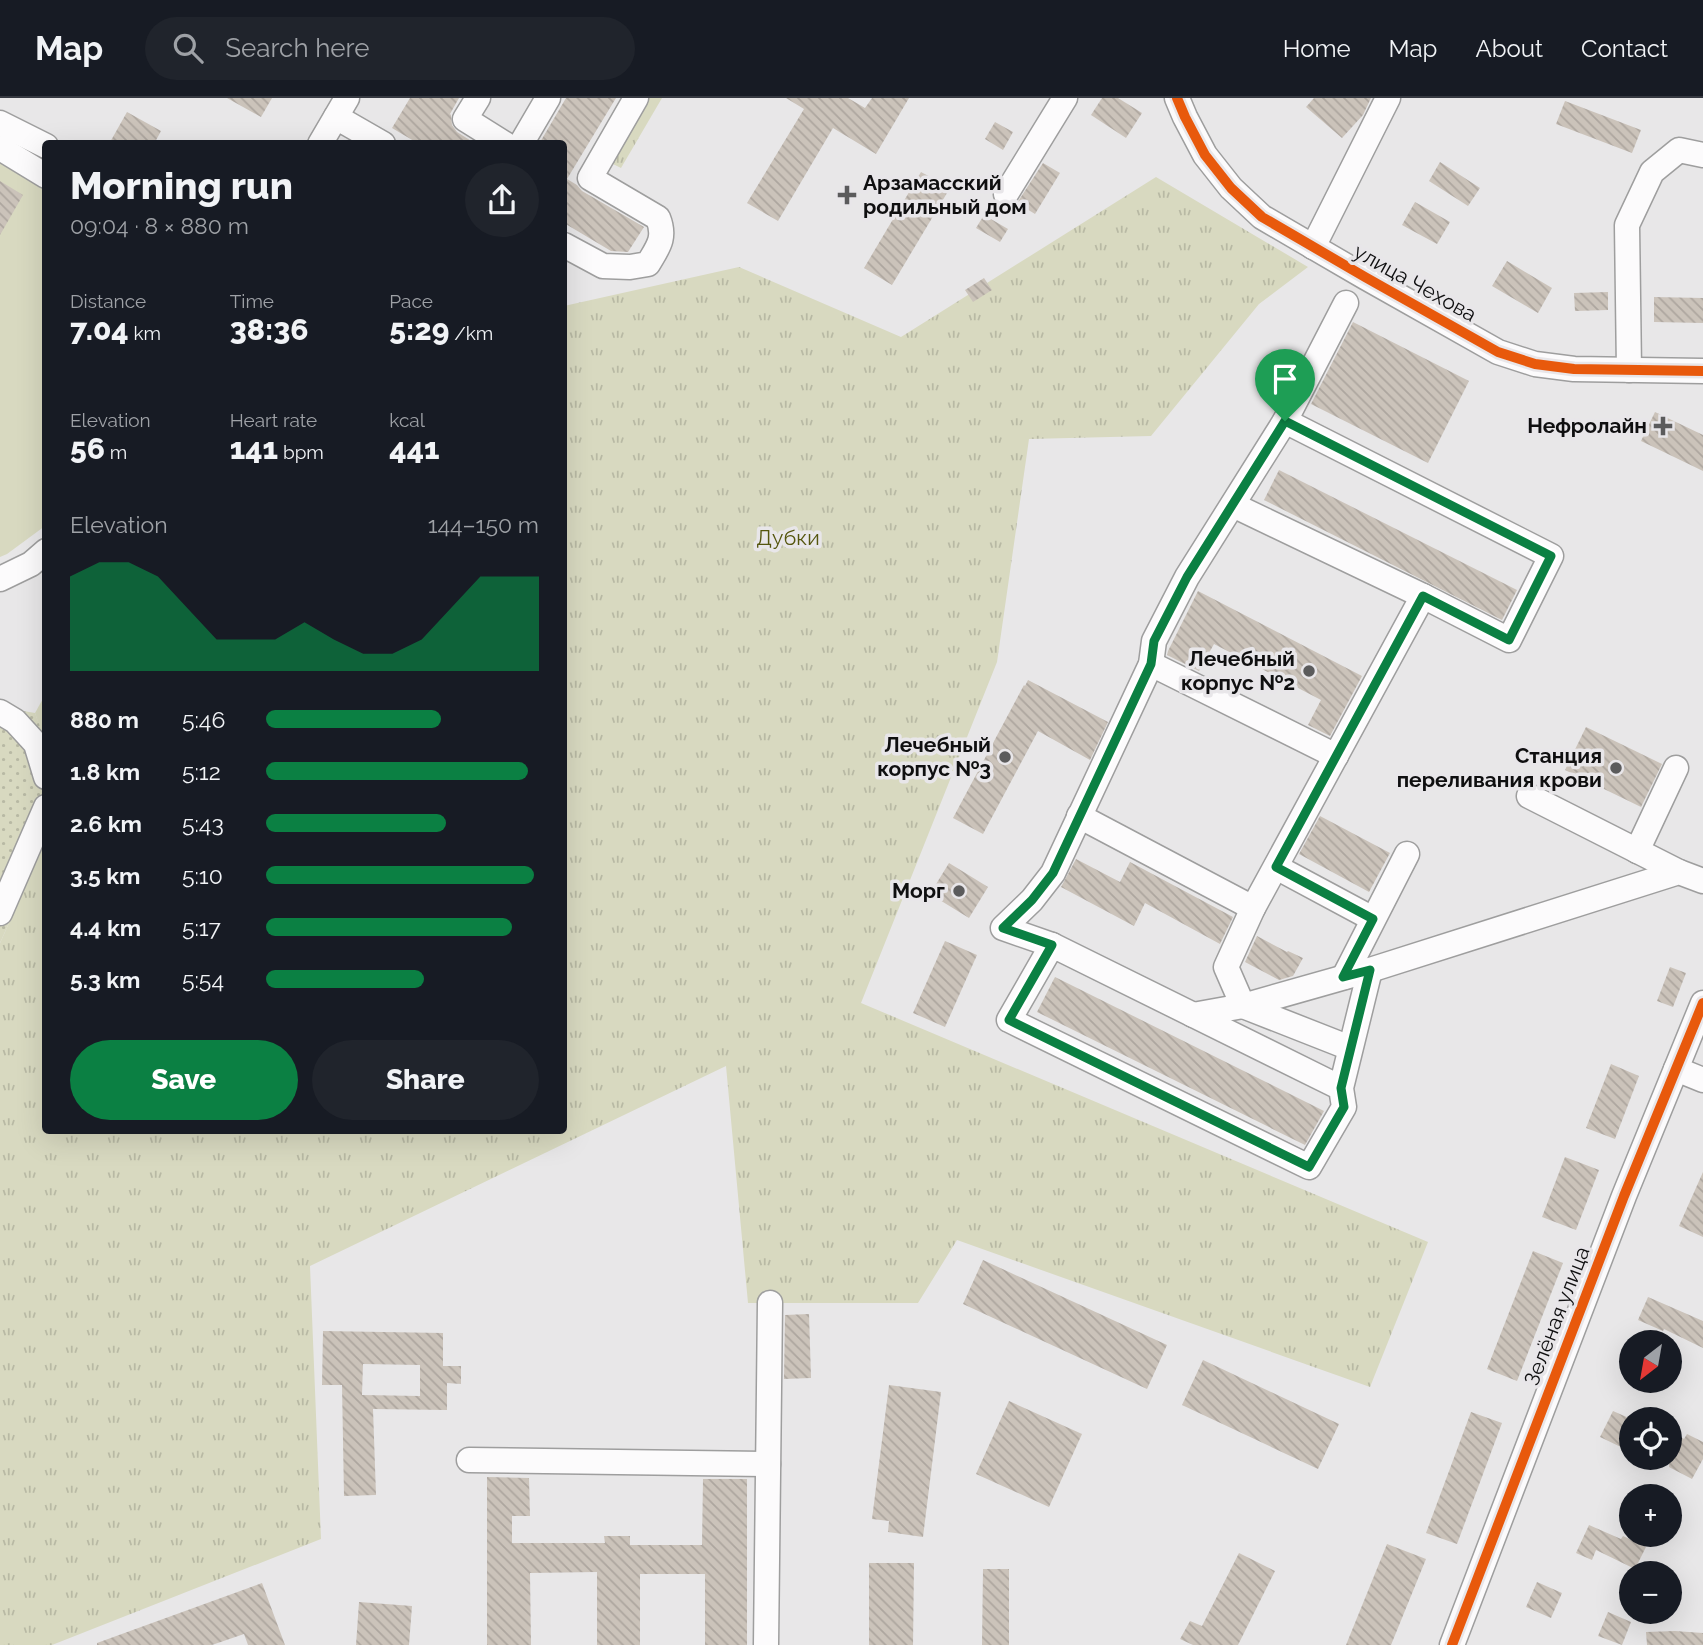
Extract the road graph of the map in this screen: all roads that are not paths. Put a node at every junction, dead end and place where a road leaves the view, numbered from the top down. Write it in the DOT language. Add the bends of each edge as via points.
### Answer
graph roads {
  1 [pos="478,98"];
  2 [pos="548,98"];
  3 [pos="636,98"];
  4 [pos="1065,98"];
  5 [pos="1177,98"];
  6 [pos="1388,98"];
  7 [pos="342,103"];
  8 [pos="0,123"];
  9 [pos="322,140"];
  10 [pos="379,140"];
  11 [pos="499,140"];
  12 [pos="524,140"];
  13 [pos="42,144"];
  14 [pos="0,148"];
  15 [pos="1703,155"];
  16 [pos="42,174"];
  17 [pos="1006,194"];
  18 [pos="567,247"];
  19 [pos="1313,247"];
  20 [pos="1346,303"];
  21 [pos="1629,370"];
  22 [pos="1703,371"];
  23 [pos="1285,421"];
  24 [pos="1233,505"];
  25 [pos="42,554"];
  26 [pos="0,579"];
  27 [pos="1423,596"];
  28 [pos="1151,664"];
  29 [pos="0,712"];
  30 [pos="1336,756"];
  31 [pos="42,764"];
  32 [pos="1676,768"];
  33 [pos="1529,796"];
  34 [pos="42,816"];
  35 [pos="1079,816"];
  36 [pos="1637,851"];
  37 [pos="1407,854"];
  38 [pos="1276,867"];
  39 [pos="1679,872"];
  40 [pos="1703,881"];
  41 [pos="1253,908"];
  42 [pos="0,913"];
  43 [pos="1373,919"];
  44 [pos="1052,945"];
  45 [pos="1370,970"];
  46 [pos="1343,977"];
  47 [pos="1703,1003"];
  48 [pos="1243,1006"];
  49 [pos="1193,1015"];
  50 [pos="1350,1048"];
  51 [pos="1676,1069"];
  52 [pos="1703,1080"];
  53 [pos="1341,1088"];
  54 [pos="770,1303"];
  55 [pos="469,1460"];
  56 [pos="768,1464"];
  57 [pos="766,1645"];
  58 [pos="1452,1645"];
  1 -- 11 [label="street" via="465,119"];
  2 -- 12 [label="street"];
  3 -- 18 [label="street" via="590,177 658,218 660,243 648,264 629,267 603,266"];
  4 -- 17 [label="street"];
  5 -- 19 [label="street, улица Чехова" via="1205,156 1230,188 1262,217"];
  6 -- 19 [label="street"];
  7 -- 9 [label="street"];
  7 -- 10 [label="street"];
  8 -- 13 [label="street"];
  14 -- 16 [label="street"];
  15 -- 21 [label="street" via="1679,150 1652,172 1627,225"];
  19 -- 21 [label="street, улица Чехова" via="1498,352 1535,364"];
  20 -- 23 [label="street"];
  21 -- 22 [label="street, улица Чехова"];
  23 -- 24 [label="street"];
  23 -- 27 [label="street" via="1551,556 1509,640"];
  24 -- 27 [label="street"];
  24 -- 28 [label="street" via="1187,577 1154,641"];
  25 -- 26 [label="street"];
  27 -- 30 [label="street"];
  28 -- 30 [label="street"];
  28 -- 35 [label="street"];
  29 -- 31 [label="street" via="36,744"];
  30 -- 38 [label="street"];
  32 -- 36 [label="street"];
  33 -- 36 [label="street"];
  34 -- 42 [label="street"];
  35 -- 41 [label="street"];
  35 -- 44 [label="street" via="1053,873 1003,928"];
  36 -- 39 [label="street"];
  37 -- 43 [label="street"];
  38 -- 41 [label="street"];
  38 -- 43 [label="street"];
  39 -- 40 [label="street"];
  39 -- 45 [label="street"];
  41 -- 48 [label="street" via="1226,967"];
  43 -- 46 [label="street"];
  44 -- 49 [label="street"];
  44 -- 53 [label="street" via="1009,1020 1309,1167 1344,1107"];
  45 -- 46 [label="street"];
  45 -- 50 [label="street"];
  46 -- 48 [label="street"];
  47 -- 51 [label="street, Зелёная улица"];
  48 -- 49 [label="street"];
  48 -- 50 [label="street"];
  49 -- 53 [label="street"];
  50 -- 53 [label="street"];
  51 -- 52 [label="street"];
  51 -- 58 [label="street, Зелёная улица"];
  54 -- 56 [label="street"];
  55 -- 56 [label="street"];
  56 -- 57 [label="street"];
}
